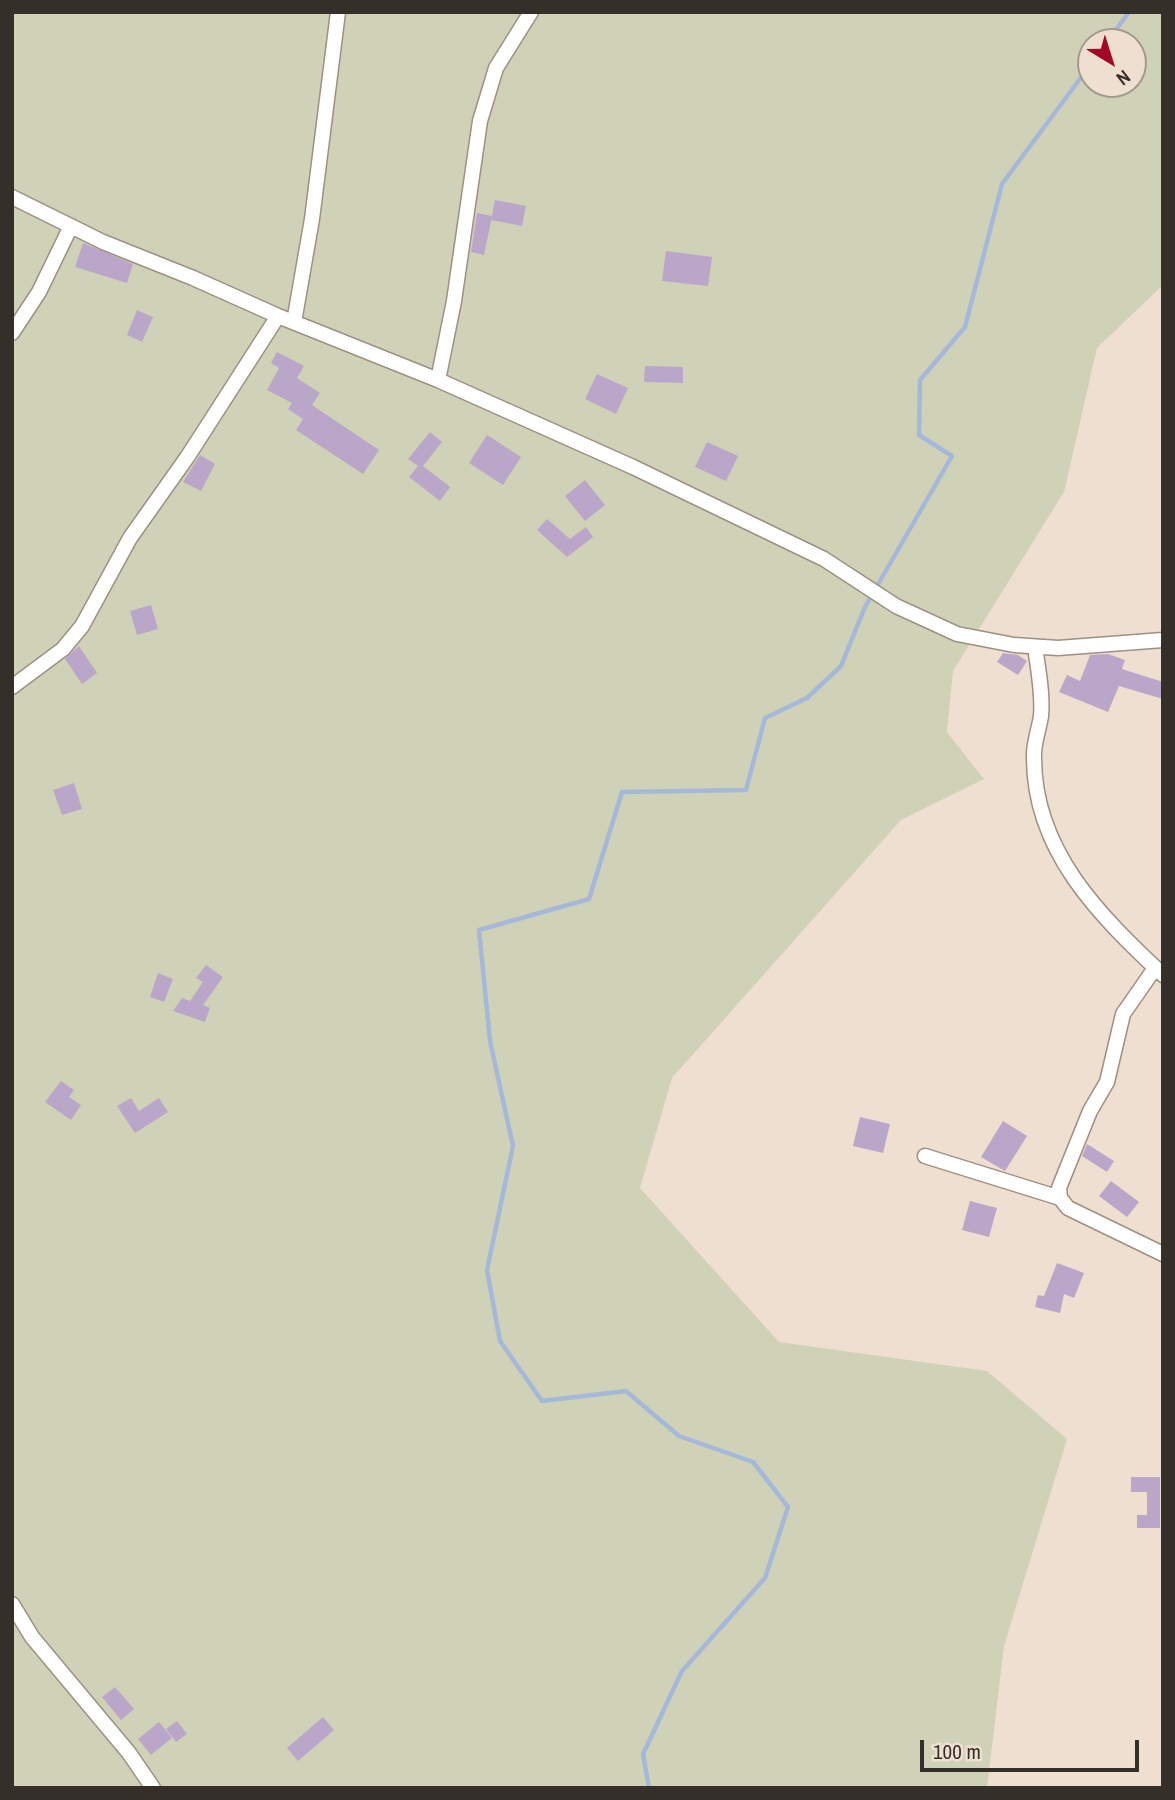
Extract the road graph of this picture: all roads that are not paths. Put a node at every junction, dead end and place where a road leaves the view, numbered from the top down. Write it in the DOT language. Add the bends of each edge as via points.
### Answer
graph roads {
  1 [pos="338,12"];
  2 [pos="531,12"];
  3 [pos="12,197"];
  4 [pos="71,226"];
  5 [pos="278,316"];
  6 [pos="294,322"];
  7 [pos="12,333"];
  8 [pos="438,380"];
  9 [pos="1163,639"];
  10 [pos="1035,647"];
  11 [pos="12,687"];
  12 [pos="1159,972"];
  13 [pos="925,1156"];
  14 [pos="1060,1198"];
  15 [pos="1163,1254"];
  16 [pos="12,1604"];
  17 [pos="153,1788"];
  1 -- 6 [label="street" via="320,168"];
  2 -- 8 [label="street" via="496,68 480,121"];
  3 -- 4 [label="street"];
  4 -- 5 [label="street"];
  4 -- 7 [label="street" via="39,292"];
  5 -- 6 [label="street"];
  5 -- 11 [label="street" via="130,538 82,626 63,649"];
  6 -- 8 [label="street"];
  8 -- 10 [label="street" via="824,559 896,606 957,634"];
  9 -- 10 [label="street"];
  10 -- 12 [label="street" via="1042,700 1033,755 1042,821 1077,885"];
  12 -- 14 [label="street" via="1123,1014 1107,1082 1090,1111 1059,1188"];
  13 -- 14 [label="street"];
  14 -- 15 [label="street" via="1068,1208"];
  16 -- 17 [label="street" via="32,1637 130,1753"];
}
